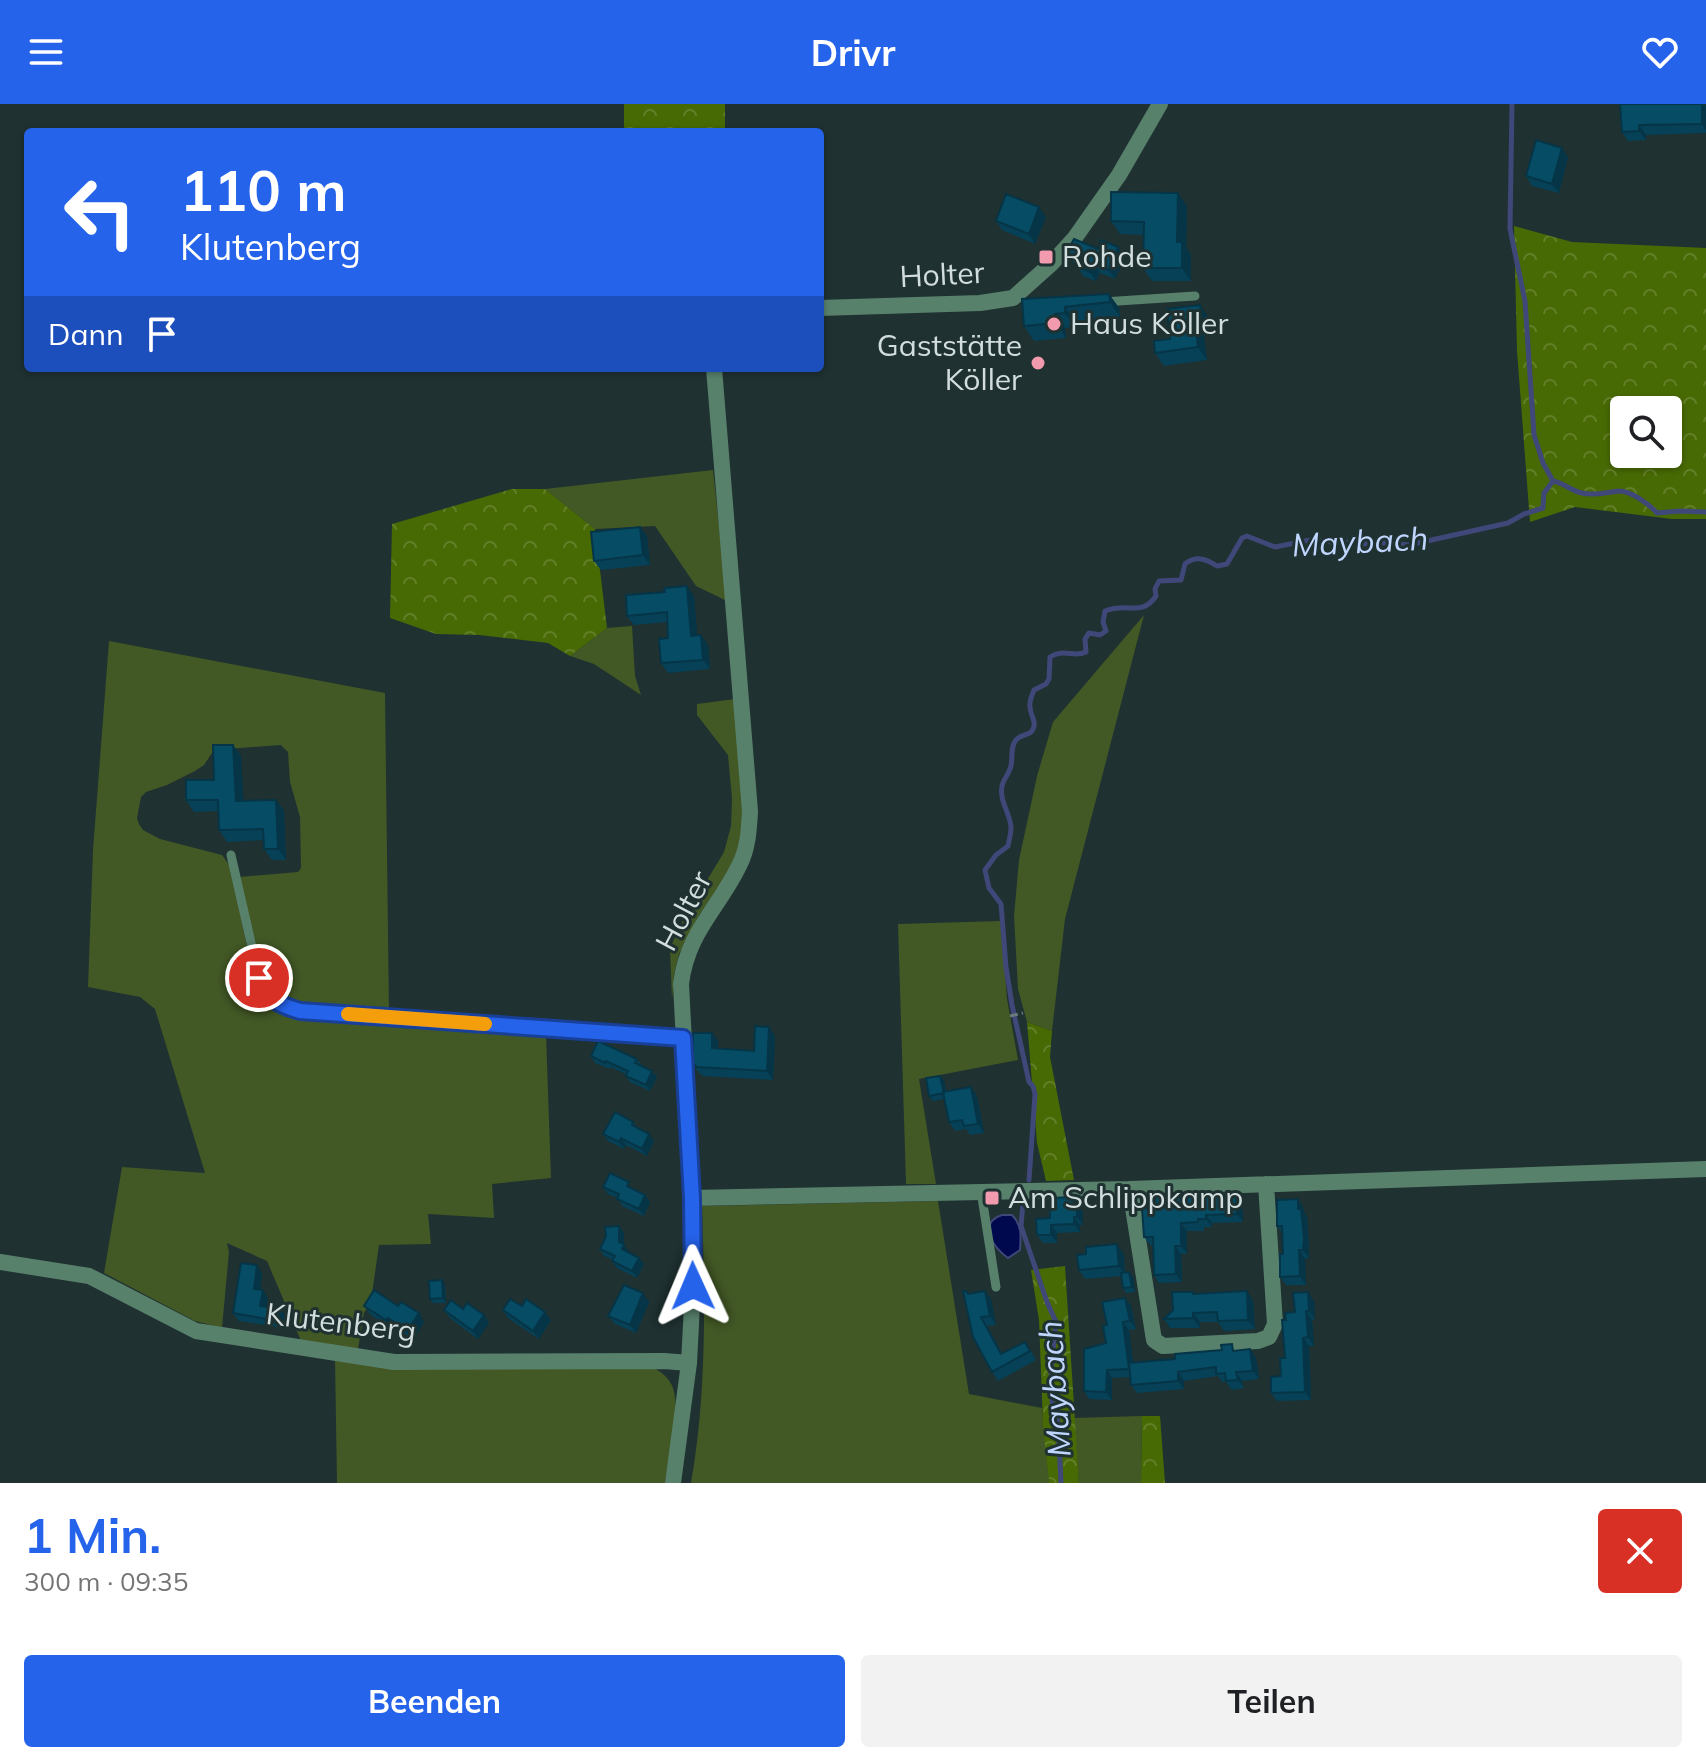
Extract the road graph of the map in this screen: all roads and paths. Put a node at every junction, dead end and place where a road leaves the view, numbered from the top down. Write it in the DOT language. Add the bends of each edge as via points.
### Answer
graph roads {
  1 [pos="1160,104"];
  2 [pos="1195,296"];
  3 [pos="1091,302"];
  4 [pos="824,308"];
  5 [pos="714,372"];
  6 [pos="231,855"];
  7 [pos="1023,1013"];
  8 [pos="1010,1016"];
  9 [pos="683,1038"];
  10 [pos="1706,1169"];
  11 [pos="1266,1184"];
  12 [pos="1130,1189"];
  13 [pos="981,1191"];
  14 [pos="692,1198"];
  15 [pos="0,1262"];
  16 [pos="996,1287"];
  17 [pos="689,1363"];
  18 [pos="673,1483"];
  1 -- 4 [label="street, Holter" via="1074,239 1017,300"];
  2 -- 3 [label="lane"];
  5 -- 9 [label="street, Holter" via="750,811 741,864 683,964"];
  6 -- 9 [label="lane" via="259,978 278,1004 300,1011"];
  7 -- 8 [label="path"];
  9 -- 14 [label="street, Holter"];
  10 -- 11 [label="street"];
  11 -- 12 [label="street"];
  11 -- 12 [label="street" via="1275,1324 1269,1337 1163,1346 1154,1340"];
  12 -- 13 [label="street"];
  13 -- 14 [label="street"];
  13 -- 16 [label="lane"];
  14 -- 17 [label="street, Holter"];
  15 -- 17 [label="street, Klutenberg" via="89,1276 196,1331 394,1362"];
  17 -- 18 [label="street, Holter"];
}
